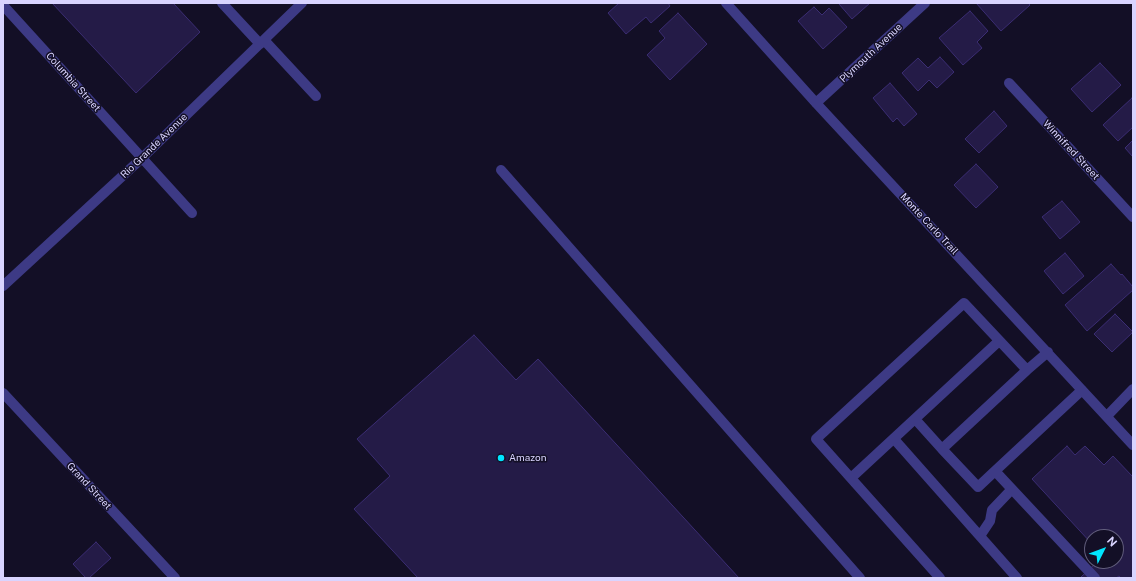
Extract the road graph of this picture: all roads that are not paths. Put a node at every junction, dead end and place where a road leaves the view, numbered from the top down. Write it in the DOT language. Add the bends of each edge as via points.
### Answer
graph roads {
  1 [pos="222,3"];
  2 [pos="302,3"];
  3 [pos="726,3"];
  4 [pos="925,3"];
  5 [pos="3,5"];
  6 [pos="262,42"];
  7 [pos="1009,83"];
  8 [pos="316,96"];
  9 [pos="816,103"];
  10 [pos="142,158"];
  11 [pos="501,170"];
  12 [pos="192,213"];
  13 [pos="1133,217"];
  14 [pos="4,283"];
  15 [pos="999,341"];
  16 [pos="1048,352"];
  17 [pos="1027,370"];
  18 [pos="1133,389"];
  19 [pos="1082,390"];
  20 [pos="3,393"];
  21 [pos="1107,416"];
  22 [pos="915,419"];
  23 [pos="894,439"];
  24 [pos="1133,444"];
  25 [pos="942,449"];
  26 [pos="995,471"];
  27 [pos="851,478"];
  28 [pos="1012,489"];
  29 [pos="980,536"];
  30 [pos="175,578"];
  31 [pos="860,578"];
  32 [pos="940,578"];
  33 [pos="1018,578"];
  34 [pos="1095,578"];
  1 -- 6 [label="street"];
  2 -- 6 [label="street, Rio Grande Avenue"];
  3 -- 9 [label="street, Monte Carlo Trail"];
  4 -- 9 [label="street, Plymouth Avenue"];
  5 -- 10 [label="street, Columbia Street"];
  6 -- 8 [label="street"];
  6 -- 10 [label="street, Rio Grande Avenue"];
  7 -- 13 [label="street, Winnifred Street"];
  9 -- 16 [label="street, Monte Carlo Trail"];
  10 -- 12 [label="street, Columbia Street"];
  10 -- 14 [label="street, Rio Grande Avenue"];
  11 -- 31 [label="street"];
  15 -- 17 [label="street"];
  15 -- 22 [label="street"];
  15 -- 27 [label="street" via="964,303 816,439"];
  16 -- 17 [label="street"];
  16 -- 19 [label="street, Monte Carlo Trail"];
  17 -- 25 [label="street"];
  18 -- 21 [label="street"];
  19 -- 21 [label="street, Monte Carlo Trail"];
  19 -- 26 [label="street"];
  20 -- 30 [label="street, Grand Street"];
  21 -- 24 [label="street, Monte Carlo Trail"];
  22 -- 23 [label="street"];
  22 -- 25 [label="street"];
  23 -- 27 [label="street"];
  23 -- 29 [label="street"];
  25 -- 26 [label="street" via="978,487"];
  26 -- 28 [label="street"];
  27 -- 32 [label="street"];
  28 -- 29 [label="street" via="992,510 990,521"];
  28 -- 34 [label="street"];
  29 -- 33 [label="street"];
}
